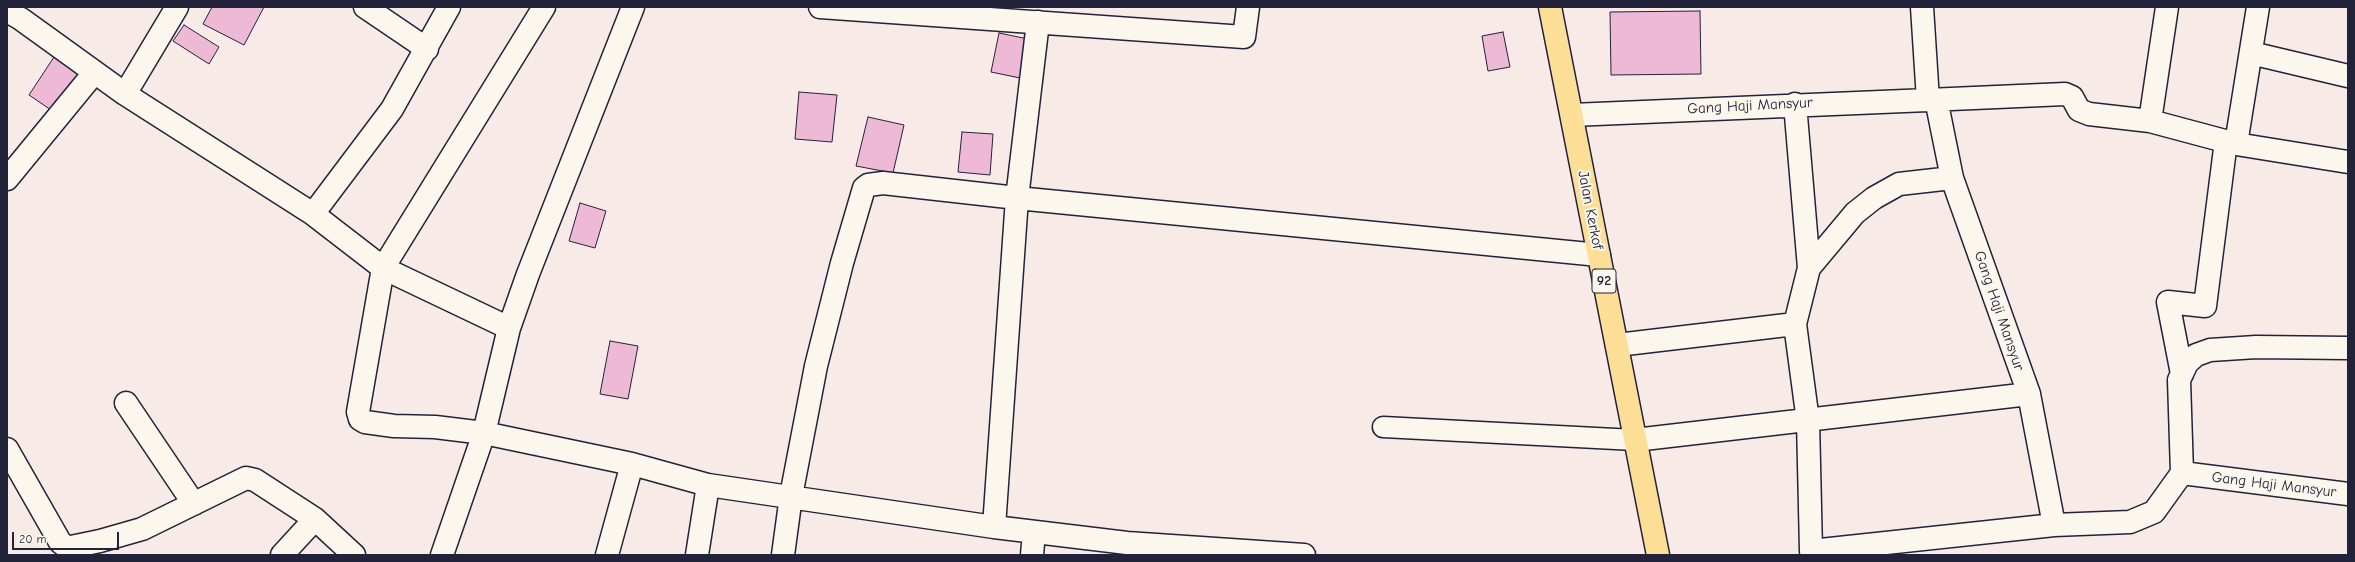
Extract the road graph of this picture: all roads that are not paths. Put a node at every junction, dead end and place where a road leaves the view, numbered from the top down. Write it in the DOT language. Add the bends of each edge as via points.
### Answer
graph roads {
  1 [pos="178,7"];
  2 [pos="365,7"];
  3 [pos="449,7"];
  4 [pos="544,7"];
  5 [pos="633,7"];
  6 [pos="820,7"];
  7 [pos="1248,7"];
  8 [pos="1550,7"];
  9 [pos="1922,7"];
  10 [pos="2166,7"];
  11 [pos="2258,7"];
  12 [pos="19,12"];
  13 [pos="1038,22"];
  14 [pos="427,49"];
  15 [pos="2251,53"];
  16 [pos="94,73"];
  17 [pos="2348,76"];
  18 [pos="125,94"];
  19 [pos="1932,100"];
  20 [pos="1795,104"];
  21 [pos="1572,114"];
  22 [pos="2150,121"];
  23 [pos="2231,143"];
  24 [pos="2348,162"];
  25 [pos="1952,178"];
  26 [pos="7,180"];
  27 [pos="1017,198"];
  28 [pos="313,214"];
  29 [pos="1599,255"];
  30 [pos="383,268"];
  31 [pos="1809,268"];
  32 [pos="1795,324"];
  33 [pos="509,328"];
  34 [pos="1617,345"];
  35 [pos="2348,348"];
  36 [pos="2182,374"];
  37 [pos="2029,394"];
  38 [pos="126,403"];
  39 [pos="1808,421"];
  40 [pos="1383,427"];
  41 [pos="484,432"];
  42 [pos="1635,440"];
  43 [pos="7,449"];
  44 [pos="632,464"];
  45 [pos="2182,473"];
  46 [pos="708,485"];
  47 [pos="2348,494"];
  48 [pos="791,496"];
  49 [pos="194,504"];
  50 [pos="315,519"];
  51 [pos="2054,525"];
  52 [pos="994,527"];
  53 [pos="1034,532"];
  54 [pos="1812,553"];
  55 [pos="282,555"];
  56 [pos="354,555"];
  57 [pos="442,555"];
  58 [pos="607,555"];
  59 [pos="697,555"];
  60 [pos="783,555"];
  61 [pos="1032,555"];
  62 [pos="1304,555"];
  63 [pos="1658,555"];
  1 -- 18 [label="street"];
  2 -- 14 [label="street"];
  3 -- 14 [label="street"];
  4 -- 30 [label="street"];
  5 -- 33 [label="street"];
  6 -- 13 [label="street"];
  7 -- 13 [label="street" via="1244,37"];
  8 -- 21 [label="main road, Jalan Kerkof / 92"];
  9 -- 19 [label="street"];
  10 -- 22 [label="street"];
  11 -- 15 [label="street"];
  12 -- 16 [label="street"];
  13 -- 27 [label="street"];
  14 -- 28 [label="street" via="392,109"];
  15 -- 17 [label="street"];
  15 -- 23 [label="street"];
  16 -- 18 [label="street"];
  16 -- 26 [label="street"];
  18 -- 28 [label="street"];
  19 -- 20 [label="street, Gang Haji Mansyur"];
  19 -- 22 [label="street" via="2064,94 2072,97 2079,110 2088,114"];
  19 -- 25 [label="street, Gang Haji Mansyur"];
  20 -- 21 [label="street, Gang Haji Mansyur"];
  20 -- 31 [label="street"];
  21 -- 29 [label="main road, Jalan Kerkof / 92"];
  22 -- 23 [label="street"];
  23 -- 24 [label="street"];
  23 -- 36 [label="street" via="2205,306 2168,302"];
  25 -- 31 [label="street" via="1899,184 1874,198 1855,213"];
  25 -- 37 [label="street, Gang Haji Mansyur"];
  27 -- 29 [label="street"];
  27 -- 48 [label="street" via="883,183 864,188 816,366"];
  27 -- 52 [label="street"];
  28 -- 30 [label="street"];
  29 -- 34 [label="main road, Jalan Kerkof / 92"];
  30 -- 33 [label="street"];
  30 -- 41 [label="street" via="358,412 360,419 394,426"];
  31 -- 32 [label="street"];
  32 -- 34 [label="street"];
  32 -- 39 [label="street"];
  33 -- 41 [label="street"];
  34 -- 42 [label="main road, Jalan Kerkof / 92"];
  35 -- 36 [label="street" via="2256,347 2210,350 2196,355 2187,363"];
  36 -- 45 [label="street" via="2179,380"];
  37 -- 39 [label="street"];
  37 -- 51 [label="street, Gang Haji Mansyur"];
  38 -- 49 [label="street"];
  39 -- 42 [label="street"];
  39 -- 54 [label="street"];
  40 -- 42 [label="lane"];
  41 -- 44 [label="street"];
  41 -- 57 [label="street"];
  42 -- 63 [label="main road, Jalan Kerkof / 92"];
  43 -- 49 [label="street" via="60,542 71,547 142,528"];
  44 -- 46 [label="street"];
  44 -- 58 [label="street"];
  45 -- 47 [label="street, Gang Haji Mansyur"];
  45 -- 51 [label="street" via="2154,512 2130,522"];
  46 -- 48 [label="street"];
  46 -- 59 [label="street"];
  48 -- 52 [label="street"];
  48 -- 60 [label="street"];
  49 -- 50 [label="street" via="246,478 254,480"];
  50 -- 55 [label="street"];
  50 -- 56 [label="street"];
  51 -- 54 [label="street"];
  52 -- 53 [label="street"];
  53 -- 61 [label="street"];
  53 -- 62 [label="street" via="1127,543"];
}
